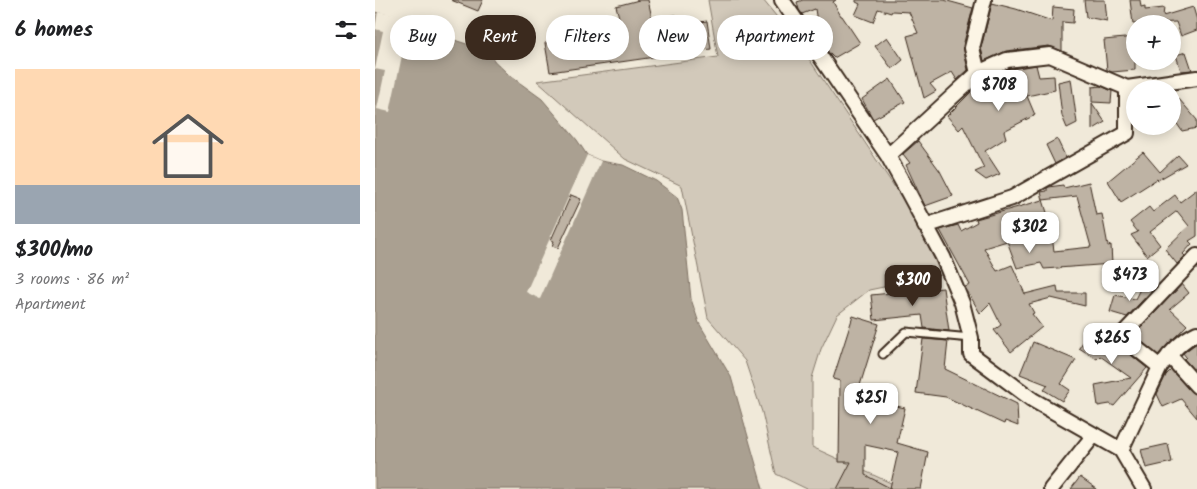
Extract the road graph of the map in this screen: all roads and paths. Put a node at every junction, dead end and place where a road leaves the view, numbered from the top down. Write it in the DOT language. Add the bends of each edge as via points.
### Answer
graph roads {
  1 [pos="782,0"];
  2 [pos="980,1"];
  3 [pos="978,73"];
  4 [pos="1197,78"];
  5 [pos="1181,80"];
  6 [pos="1126,88"];
  7 [pos="1126,134"];
  8 [pos="888,156"];
  9 [pos="925,226"];
  10 [pos="1197,256"];
  11 [pos="1197,332"];
  12 [pos="971,338"];
  13 [pos="883,354"];
  14 [pos="1169,355"];
  15 [pos="1160,367"];
  16 [pos="1197,386"];
  17 [pos="1094,435"];
  18 [pos="1121,450"];
  19 [pos="1051,489"];
  20 [pos="1144,489"];
  1 -- 8 [label="street"];
  2 -- 3 [label="street" via="973,48"];
  3 -- 6 [label="street" via="1007,60 1050,55"];
  3 -- 8 [label="street"];
  4 -- 5 [label="street"];
  7 -- 9 [label="street" via="1012,198"];
  8 -- 9 [label="street"];
  9 -- 12 [label="street" via="943,257 962,303"];
  10 -- 15 [label="street" via="1121,336"];
  11 -- 14 [label="street"];
  12 -- 13 [label="lane" via="906,332"];
  12 -- 17 [label="street" via="971,354 1033,400"];
  14 -- 15 [label="street"];
  14 -- 16 [label="street"];
  15 -- 18 [label="street"];
  17 -- 18 [label="street"];
  17 -- 19 [label="street"];
  18 -- 20 [label="street"];
}
